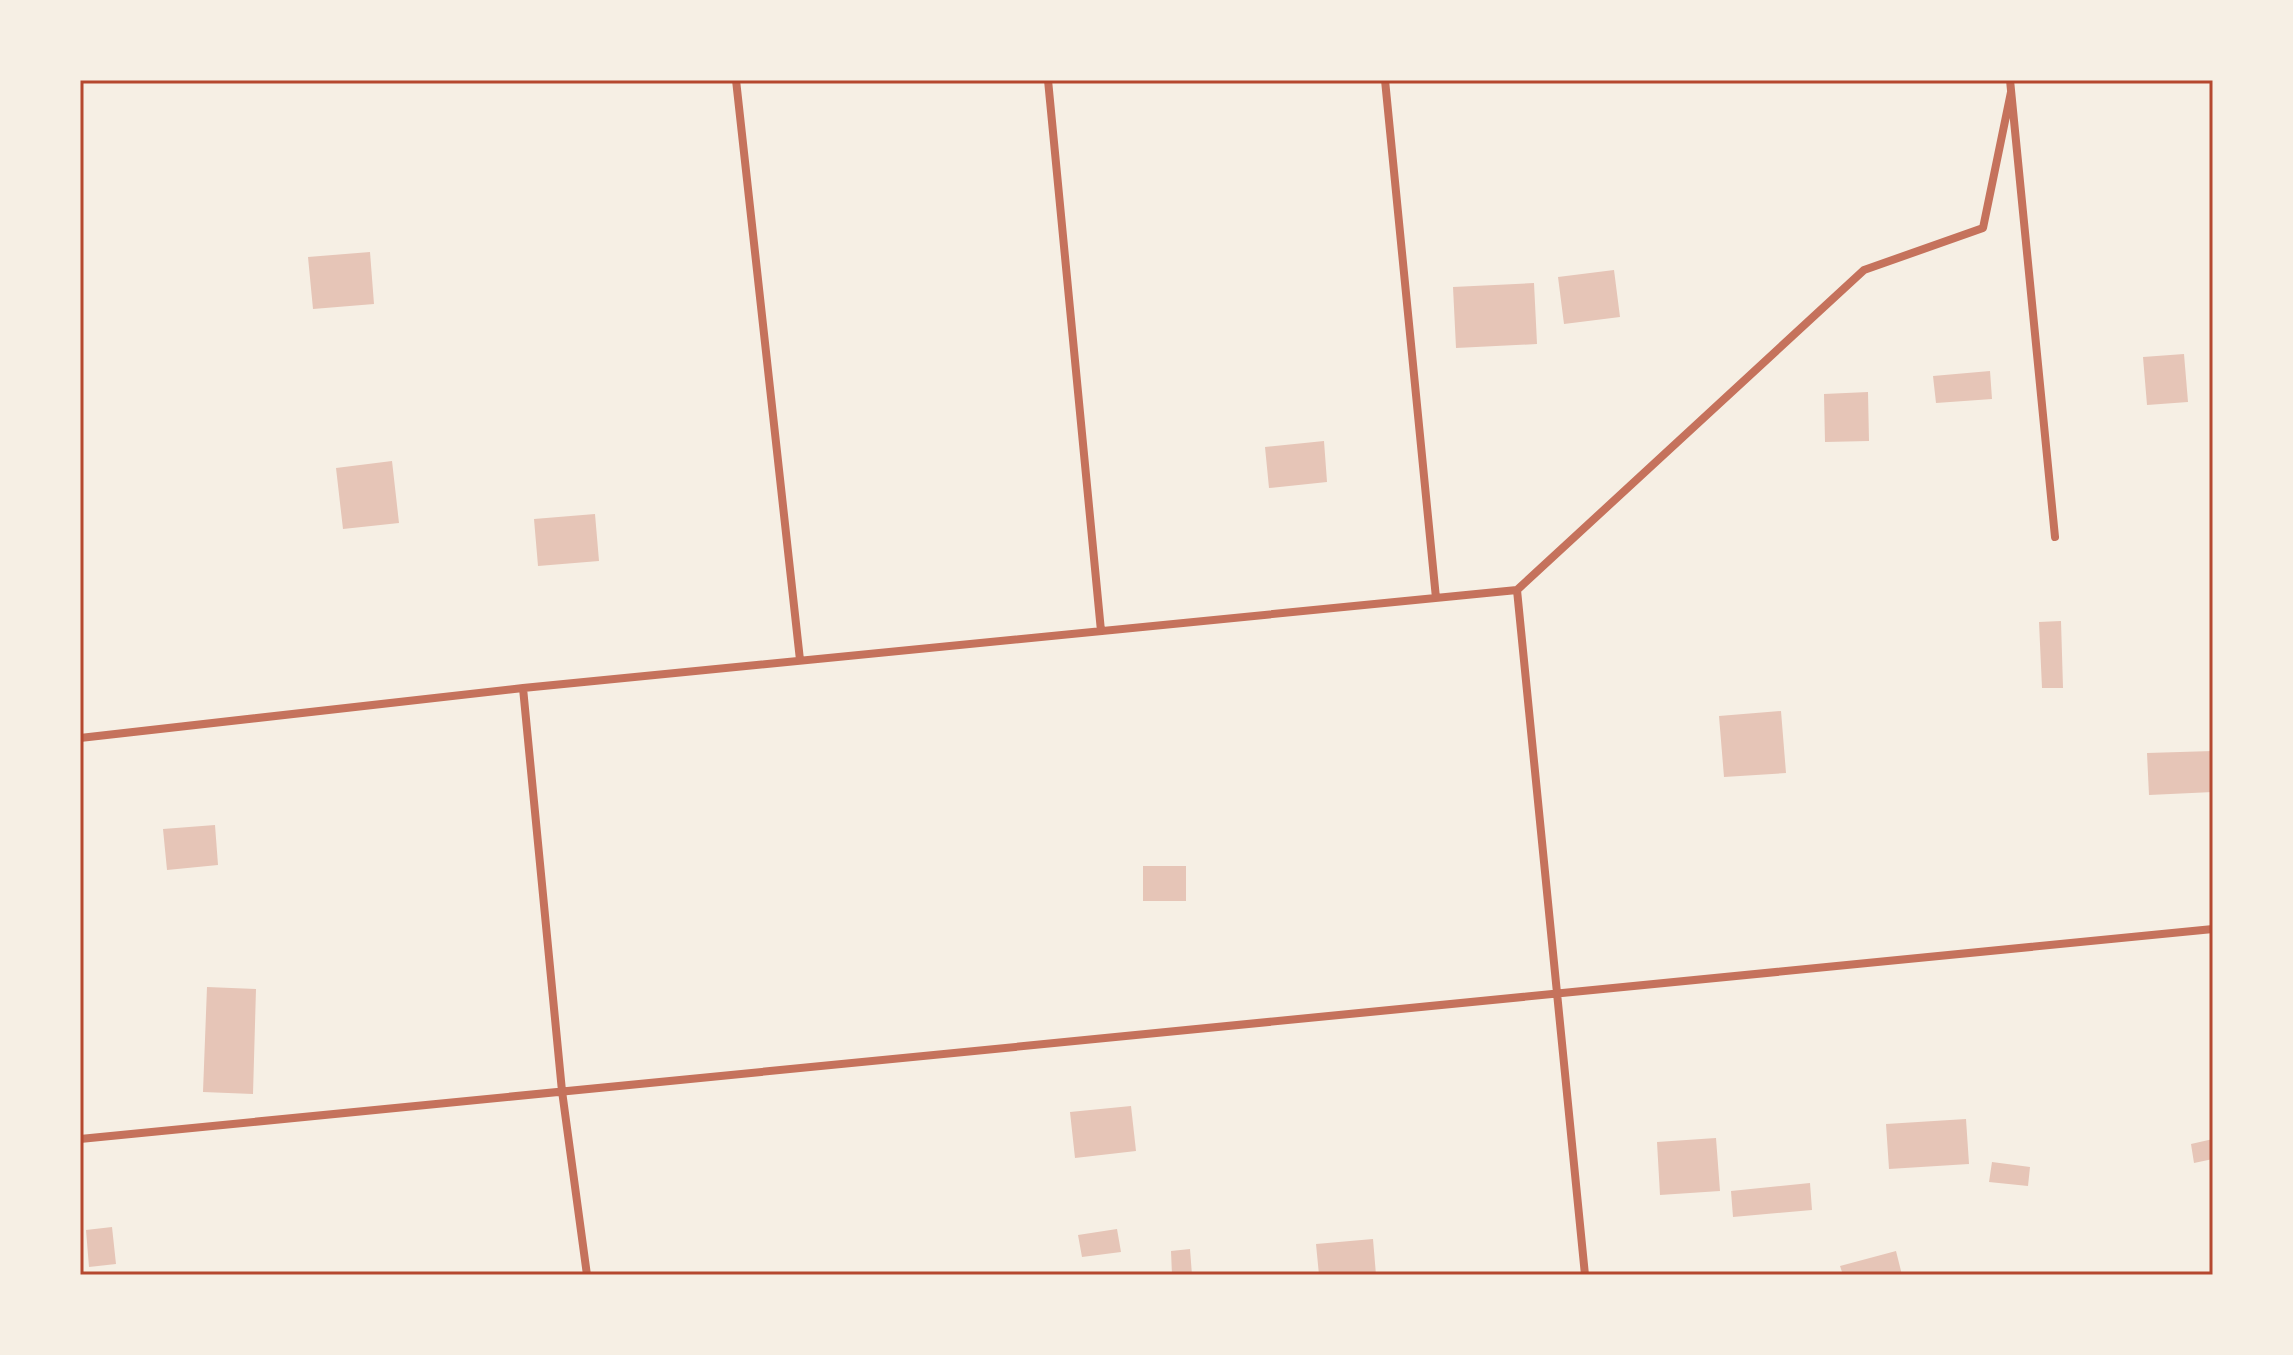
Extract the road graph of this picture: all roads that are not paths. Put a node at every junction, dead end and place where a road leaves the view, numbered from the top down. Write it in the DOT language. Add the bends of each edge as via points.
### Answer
graph roads {
  1 [pos="736,80"];
  2 [pos="1048,80"];
  3 [pos="1385,80"];
  4 [pos="2010,80"];
  5 [pos="2011,92"];
  6 [pos="2055,537"];
  7 [pos="1517,590"];
  8 [pos="1436,598"];
  9 [pos="1101,631"];
  10 [pos="800,660"];
  11 [pos="523,688"];
  12 [pos="80,738"];
  13 [pos="2213,929"];
  14 [pos="1557,994"];
  15 [pos="562,1091"];
  16 [pos="80,1139"];
  17 [pos="587,1275"];
  18 [pos="1585,1275"];
  1 -- 10 [label="street"];
  2 -- 9 [label="street"];
  3 -- 8 [label="street"];
  4 -- 5 [label="street"];
  5 -- 6 [label="street"];
  5 -- 7 [label="street" via="1983,228 1864,270"];
  7 -- 8 [label="street"];
  7 -- 14 [label="street"];
  8 -- 9 [label="street"];
  9 -- 10 [label="street"];
  10 -- 11 [label="street"];
  11 -- 12 [label="street"];
  11 -- 15 [label="street"];
  13 -- 14 [label="street"];
  14 -- 15 [label="street"];
  14 -- 18 [label="street"];
  15 -- 16 [label="street"];
  15 -- 17 [label="street"];
}
